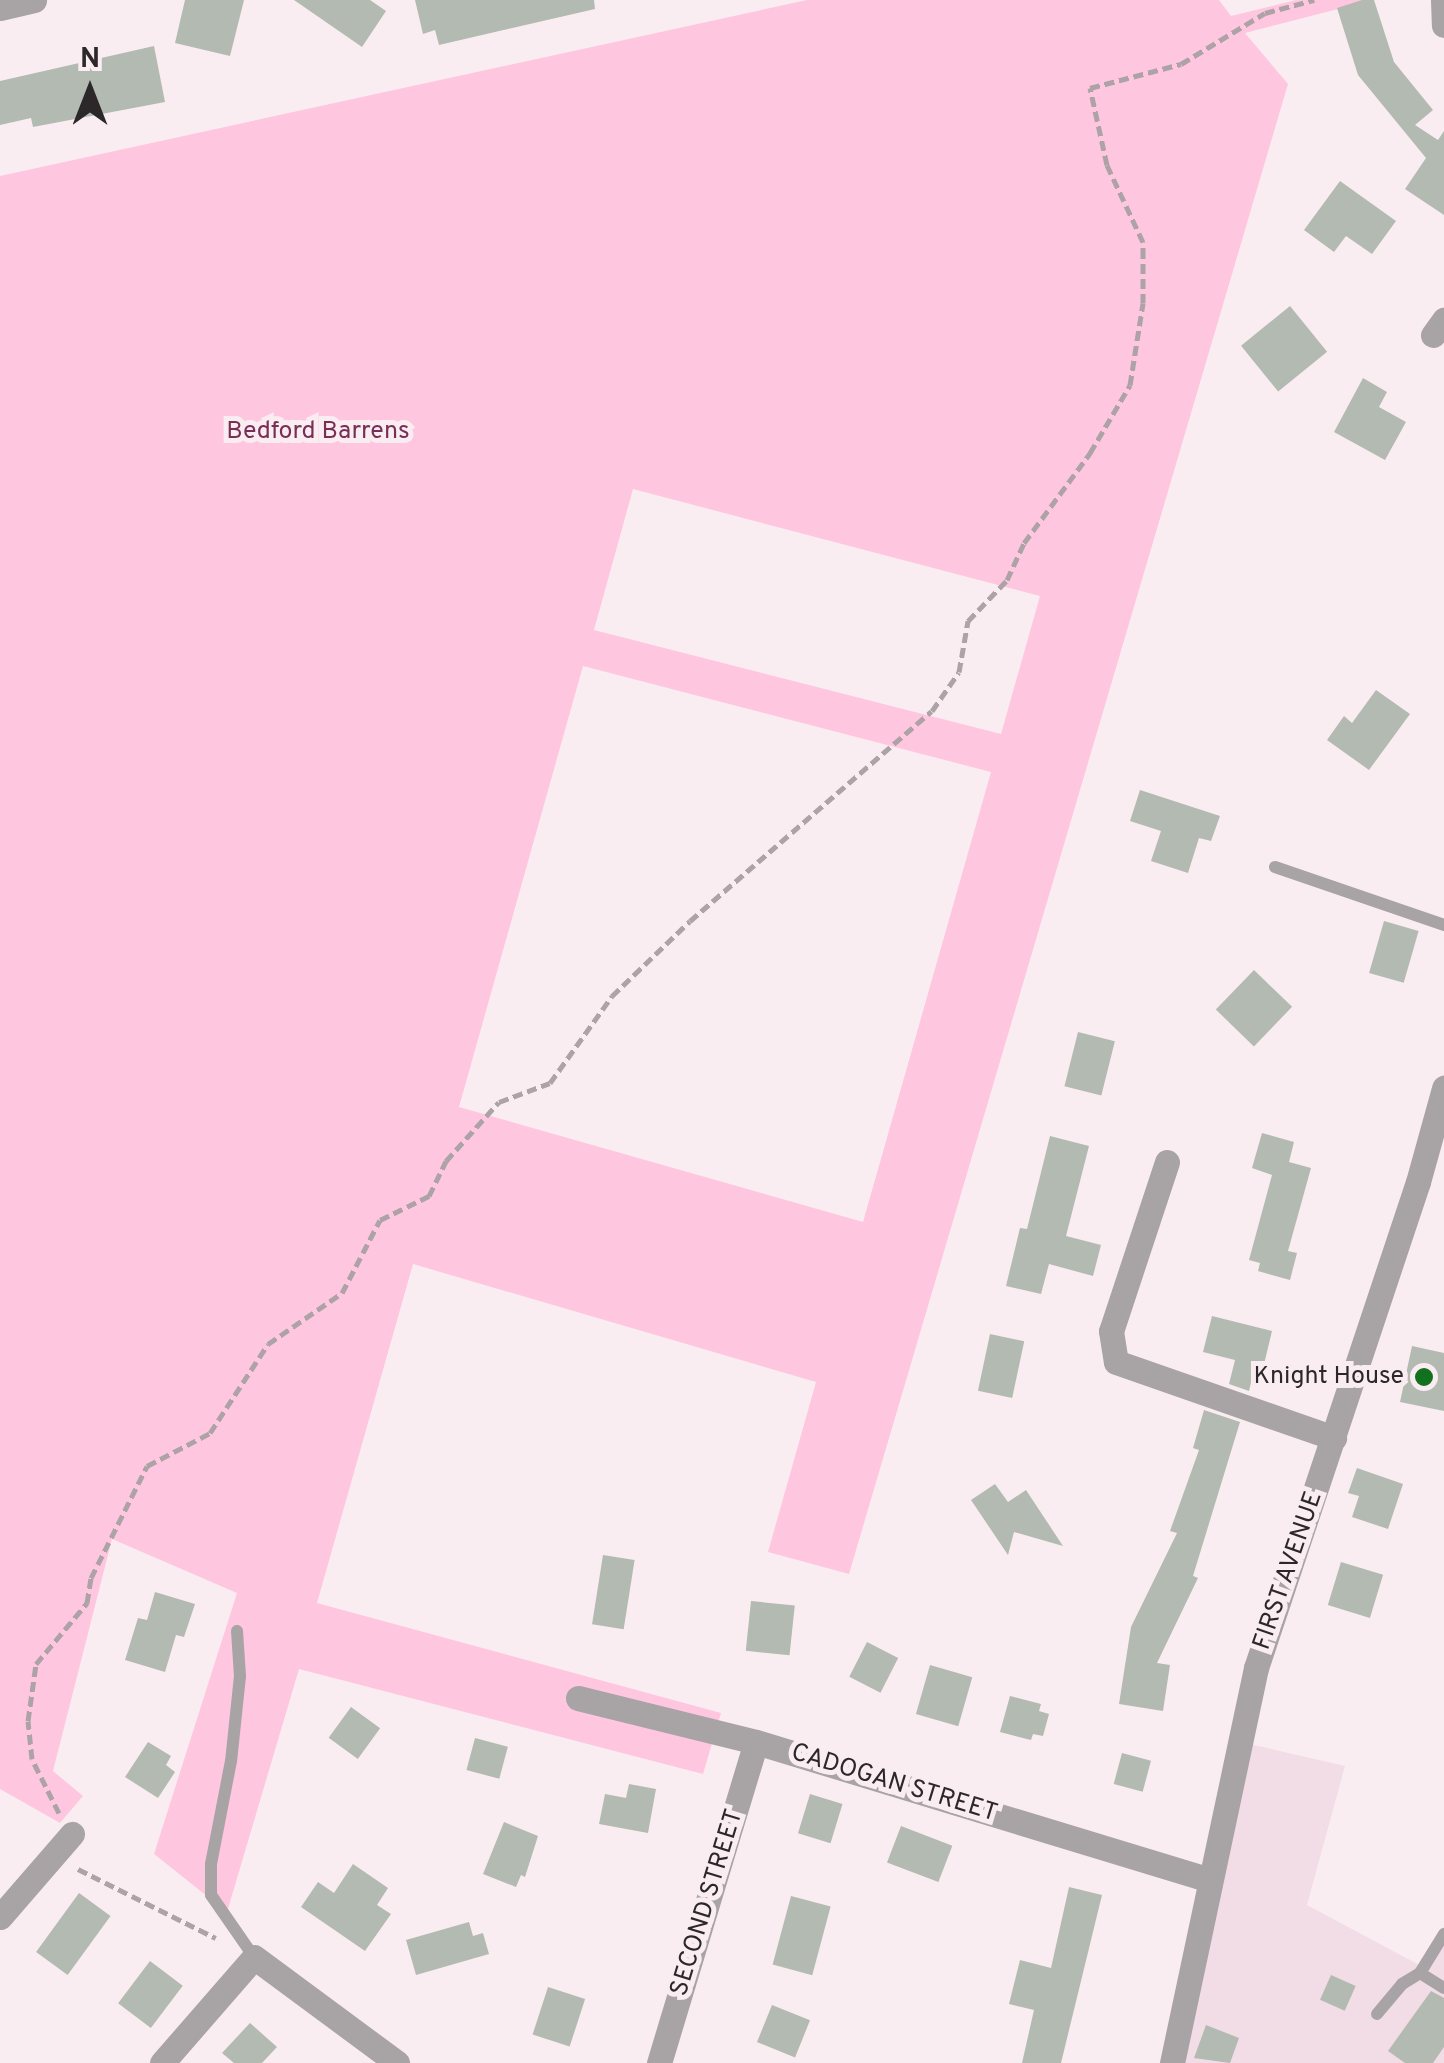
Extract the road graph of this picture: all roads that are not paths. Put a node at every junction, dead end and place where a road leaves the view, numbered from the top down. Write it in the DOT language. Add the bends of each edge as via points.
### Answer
graph roads {
  1 [pos="34,0"];
  2 [pos="1442,0"];
  3 [pos="0,8"];
  4 [pos="1444,25"];
  5 [pos="1275,867"];
  6 [pos="1444,925"];
  7 [pos="1444,1088"];
  8 [pos="1167,1162"];
  9 [pos="1334,1438"];
  10 [pos="237,1631"];
  11 [pos="578,1698"];
  12 [pos="756,1742"];
  13 [pos="72,1834"];
  14 [pos="1208,1879"];
  15 [pos="0,1917"];
  16 [pos="1444,1934"];
  17 [pos="254,1957"];
  18 [pos="1420,1973"];
  19 [pos="1444,1988"];
  20 [pos="1378,2014"];
  21 [pos="162,2063"];
  22 [pos="397,2063"];
  23 [pos="660,2063"];
  24 [pos="1172,2063"];
  1 -- 3 [label="street"];
  2 -- 4 [label="street"];
  5 -- 6 [label="lane"];
  7 -- 9 [label="street, FIRST AVENUE"];
  8 -- 9 [label="street" via="1111,1331 1116,1362"];
  9 -- 14 [label="street, FIRST AVENUE" via="1256,1668"];
  10 -- 17 [label="lane" via="240,1676 211,1895"];
  11 -- 12 [label="street, CADOGAN STREET"];
  12 -- 14 [label="street, CADOGAN STREET"];
  12 -- 23 [label="street, SECOND STREET"];
  13 -- 15 [label="street"];
  14 -- 24 [label="street, FIRST AVENUE"];
  16 -- 18 [label="lane"];
  17 -- 21 [label="street"];
  17 -- 22 [label="street"];
  18 -- 19 [label="lane"];
  18 -- 20 [label="lane"];
}
